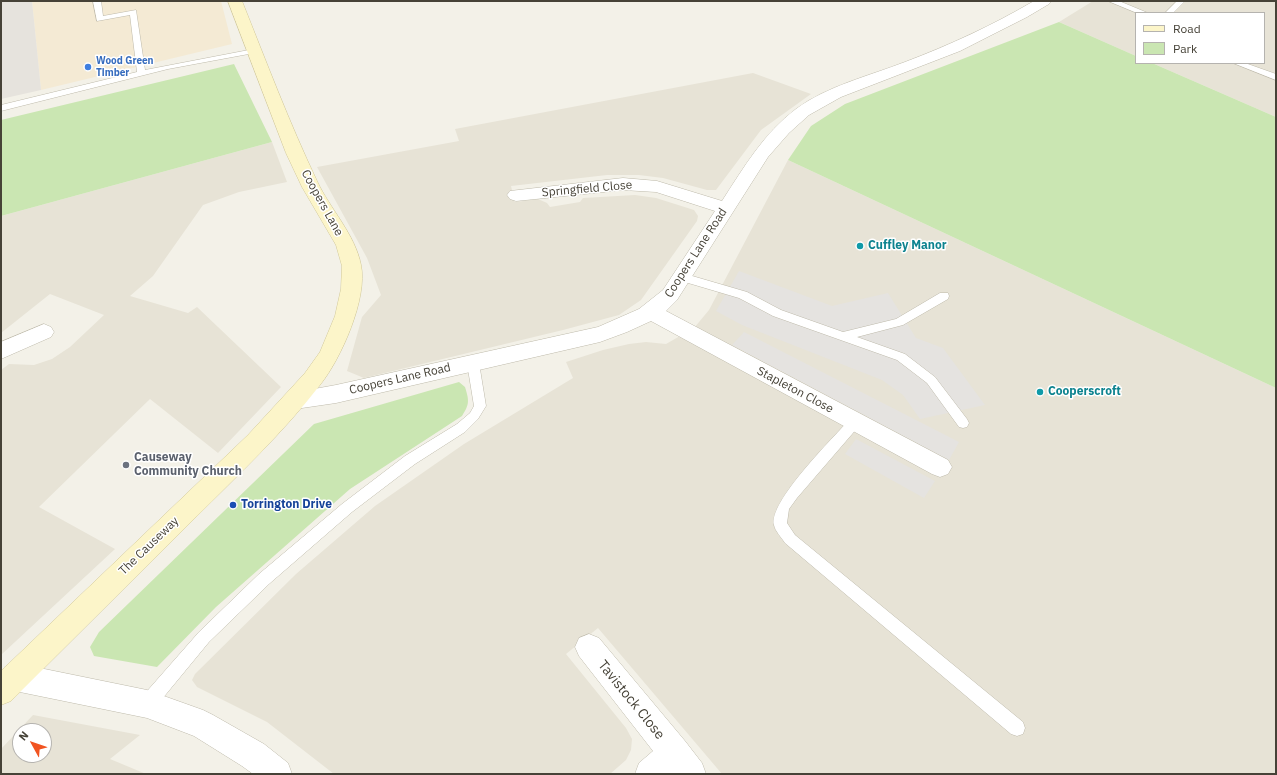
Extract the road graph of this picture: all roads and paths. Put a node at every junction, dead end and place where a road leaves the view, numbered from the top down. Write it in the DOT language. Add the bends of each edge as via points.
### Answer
graph roads {
  1 [pos="97,1"];
  2 [pos="235,1"];
  3 [pos="1044,1"];
  4 [pos="1112,1"];
  5 [pos="1181,1"];
  6 [pos="1141,12"];
  7 [pos="1170,12"];
  8 [pos="254,51"];
  9 [pos="1240,64"];
  10 [pos="141,73"];
  11 [pos="1276,77"];
  12 [pos="1,108"];
  13 [pos="516,195"];
  14 [pos="726,208"];
  15 [pos="682,277"];
  16 [pos="944,296"];
  17 [pos="651,312"];
  18 [pos="44,332"];
  19 [pos="844,336"];
  20 [pos="1,351"];
  21 [pos="473,363"];
  22 [pos="295,400"];
  23 [pos="855,422"];
  24 [pos="963,423"];
  25 [pos="940,467"];
  26 [pos="589,647"];
  27 [pos="8,684"];
  28 [pos="147,704"];
  29 [pos="1017,728"];
  30 [pos="682,763"];
  31 [pos="277,774"];
  32 [pos="650,774"];
  1 -- 10 [label="lane" via="100,19 133,12"];
  2 -- 8 [label="main road, Coopers Lane"];
  3 -- 14 [label="street, Coopers Lane Road" via="955,48 835,94 803,112 770,141"];
  4 -- 6 [label="lane"];
  5 -- 7 [label="lane"];
  8 -- 10 [label="lane"];
  8 -- 22 [label="main road, Coopers Lane" via="311,187 345,245 352,266 351,289 345,316 329,355"];
  9 -- 11 [label="lane"];
  10 -- 12 [label="lane"];
  13 -- 14 [label="street, Springfield Close" via="623,184 657,187"];
  14 -- 15 [label="street, Coopers Lane Road"];
  15 -- 17 [label="street, Coopers Lane Road" via="670,295"];
  15 -- 19 [label="lane" via="743,295 777,313"];
  16 -- 19 [label="lane" via="899,322"];
  17 -- 21 [label="street, Coopers Lane Road" via="600,334"];
  17 -- 23 [label="street, Stapleton Close"];
  18 -- 20 [label="street"];
  19 -- 24 [label="lane" via="901,357 931,380"];
  21 -- 22 [label="street, Coopers Lane Road" via="336,394"];
  21 -- 28 [label="lane" via="480,406 474,416 461,428 410,460 347,508 264,579 204,637"];
  22 -- 27 [label="main road, The Causeway" via="256,442"];
  23 -- 25 [label="street, Stapleton Close"];
  23 -- 29 [label="lane" via="792,494 784,508 780,524 790,539"];
  26 -- 30 [label="street, Tavistock Close"];
  27 -- 28 [label="street"];
  28 -- 31 [label="street" via="203,725 253,755"];
  30 -- 32 [label="street, Tavistock Close"];
}
